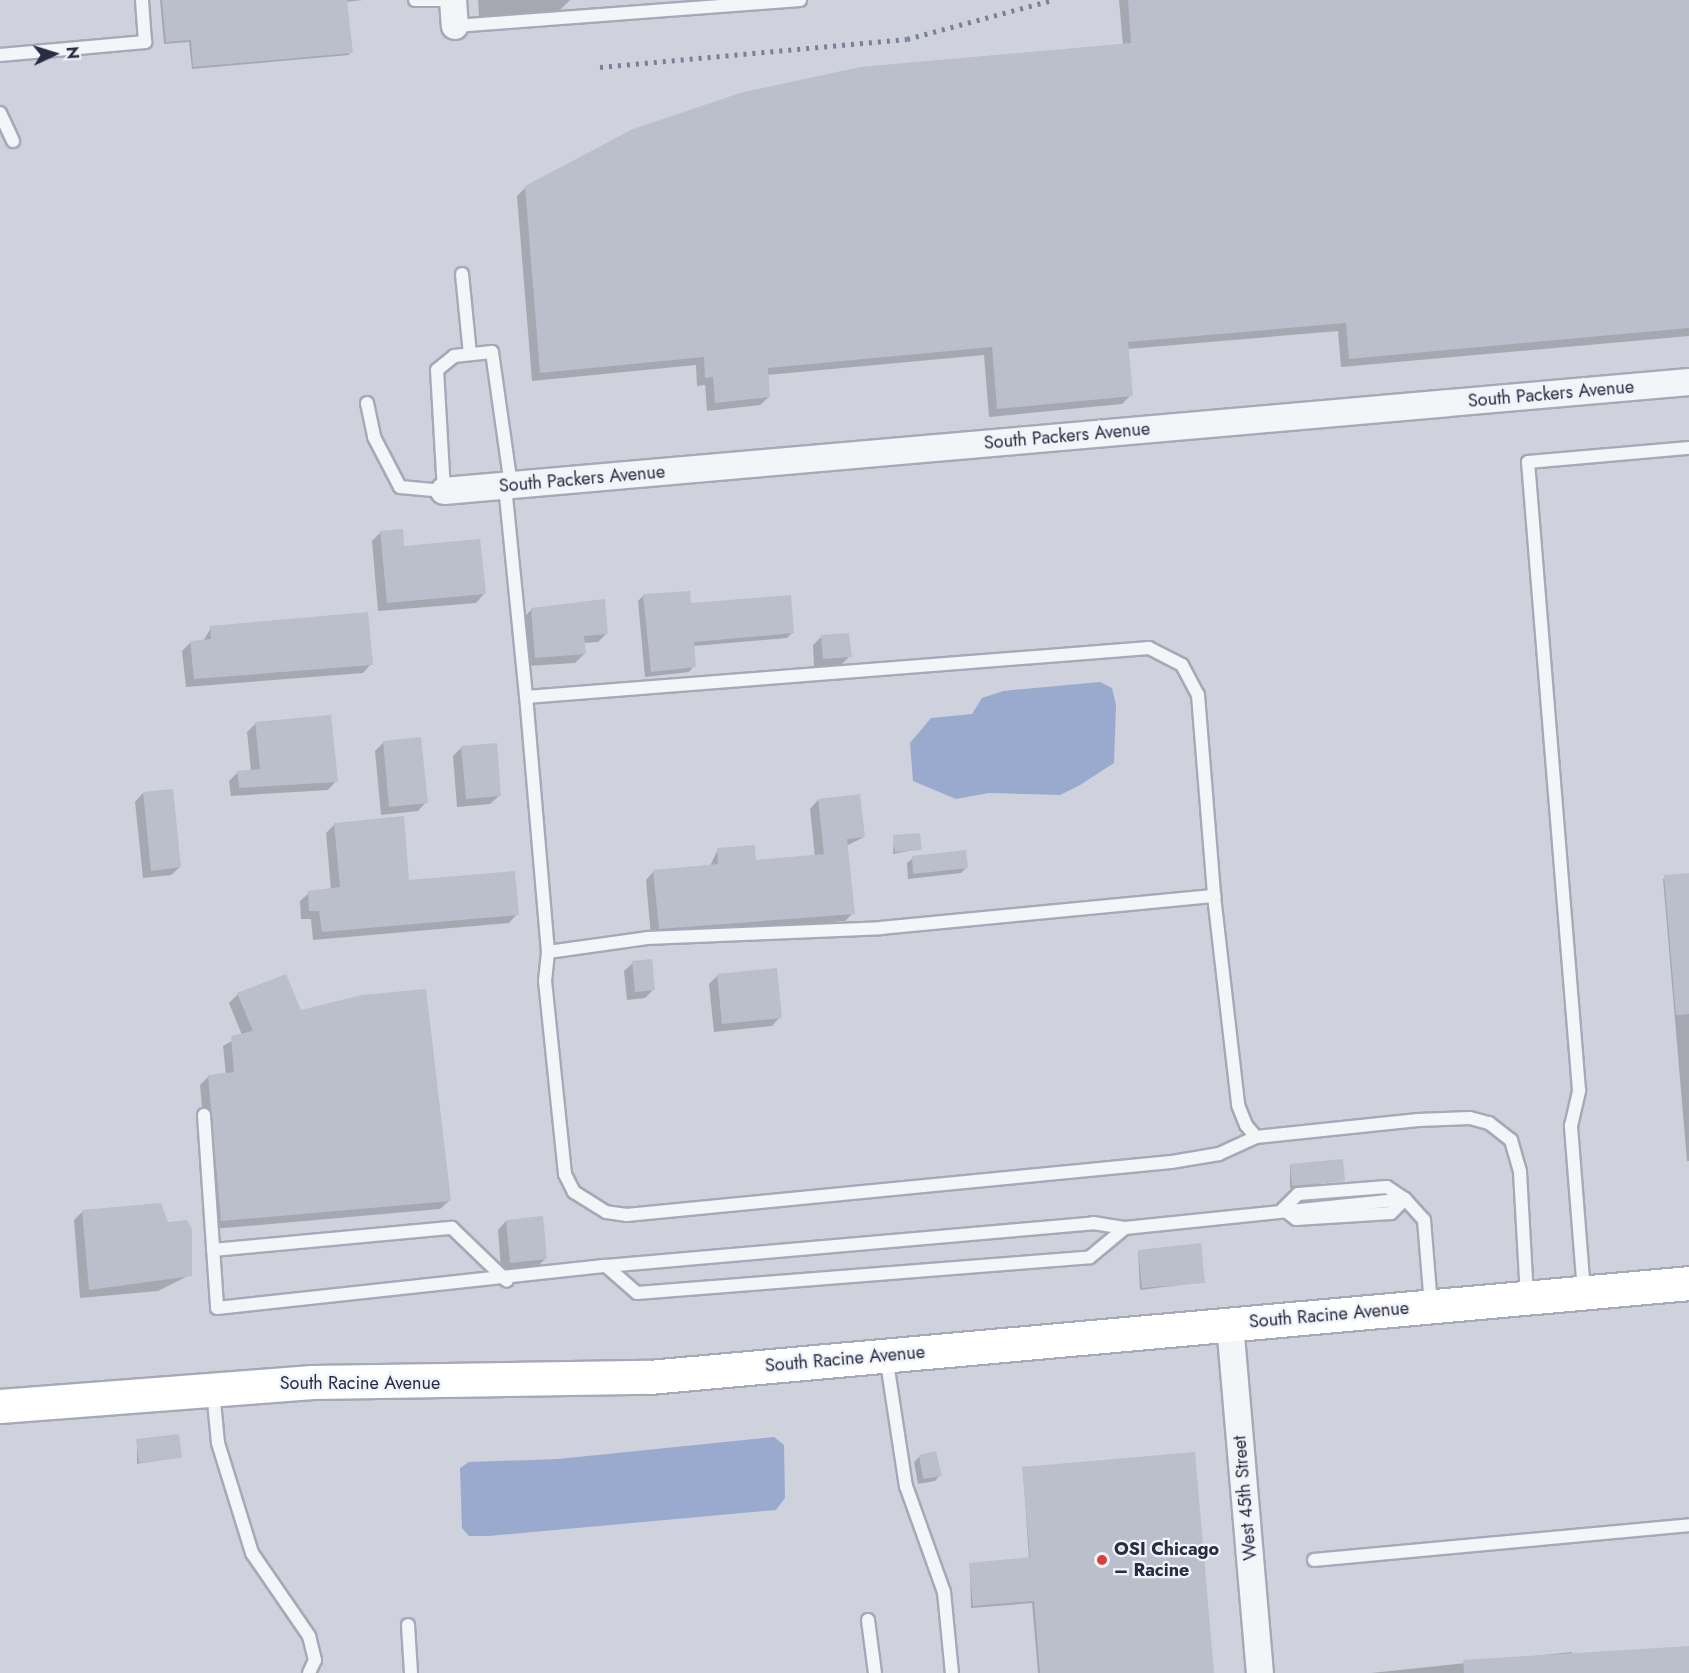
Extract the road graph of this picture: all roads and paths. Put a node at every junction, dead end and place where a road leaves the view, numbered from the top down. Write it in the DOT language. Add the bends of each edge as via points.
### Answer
graph roads {
  1 [pos="142,0"];
  2 [pos="415,0"];
  3 [pos="453,0"];
  4 [pos="800,0"];
  5 [pos="455,26"];
  6 [pos="0,55"];
  7 [pos="0,113"];
  8 [pos="13,141"];
  9 [pos="462,274"];
  10 [pos="470,354"];
  11 [pos="1689,382"];
  12 [pos="367,403"];
  13 [pos="1689,448"];
  14 [pos="508,485"];
  15 [pos="444,491"];
  16 [pos="526,697"];
  17 [pos="1214,896"];
  18 [pos="548,952"];
  19 [pos="204,1115"];
  20 [pos="1256,1137"];
  21 [pos="1405,1199"];
  22 [pos="1283,1209"];
  23 [pos="1125,1228"];
  24 [pos="213,1250"];
  25 [pos="606,1266"];
  26 [pos="507,1281"];
  27 [pos="1689,1283"];
  28 [pos="1584,1292"];
  29 [pos="1527,1297"];
  30 [pos="1431,1306"];
  31 [pos="1230,1324"];
  32 [pos="886,1355"];
  33 [pos="212,1387"];
  34 [pos="0,1406"];
  35 [pos="1689,1525"];
  36 [pos="1314,1560"];
  37 [pos="868,1620"];
  38 [pos="408,1625"];
  39 [pos="309,1673"];
  40 [pos="411,1673"];
  41 [pos="874,1673"];
  42 [pos="952,1673"];
  43 [pos="1260,1673"];
  1 -- 6 [label="lane" via="145,42"];
  2 -- 3 [label="lane"];
  3 -- 5 [label="street"];
  4 -- 5 [label="lane"];
  7 -- 8 [label="lane"];
  9 -- 10 [label="lane"];
  10 -- 14 [label="lane" via="492,352 497,359"];
  10 -- 15 [label="lane" via="444,360 435,376"];
  11 -- 14 [label="street, South Packers Avenue"];
  12 -- 15 [label="lane" via="374,437 400,487"];
  13 -- 28 [label="lane" via="1528,462 1579,1090 1571,1126"];
  14 -- 15 [label="street, South Packers Avenue"];
  14 -- 16 [label="lane"];
  16 -- 17 [label="lane" via="1149,648 1182,665 1198,695"];
  16 -- 18 [label="lane"];
  17 -- 18 [label="lane" via="881,928 647,938"];
  17 -- 20 [label="lane" via="1238,1105"];
  18 -- 20 [label="lane" via="545,981 565,1173 574,1192 606,1212 627,1215 1171,1162 1219,1154"];
  19 -- 24 [label="lane"];
  20 -- 29 [label="lane" via="1418,1120 1470,1118 1490,1123 1510,1140 1520,1172"];
  21 -- 22 [label="lane" via="1391,1213 1296,1219"];
  21 -- 22 [label="lane" via="1387,1187 1309,1193 1298,1194"];
  21 -- 30 [label="lane" via="1424,1220"];
  22 -- 23 [label="lane"];
  23 -- 25 [label="lane" via="1093,1223"];
  23 -- 25 [label="lane" via="1090,1257 637,1293"];
  24 -- 26 [label="lane" via="452,1228"];
  24 -- 26 [label="lane" via="217,1308"];
  25 -- 26 [label="lane"];
  27 -- 28 [label="street, South Racine Avenue"];
  28 -- 29 [label="street, South Racine Avenue"];
  29 -- 30 [label="street, South Racine Avenue"];
  30 -- 31 [label="street, South Racine Avenue"];
  31 -- 32 [label="street, South Racine Avenue"];
  31 -- 43 [label="street, West 45th Street"];
  32 -- 33 [label="street, South Racine Avenue" via="638,1378"];
  32 -- 42 [label="lane" via="906,1486 944,1592"];
  33 -- 34 [label="street, South Racine Avenue"];
  33 -- 39 [label="lane" via="218,1443 252,1552 309,1636 315,1660"];
  35 -- 36 [label="lane"];
  37 -- 41 [label="lane"];
  38 -- 40 [label="lane"];
}
